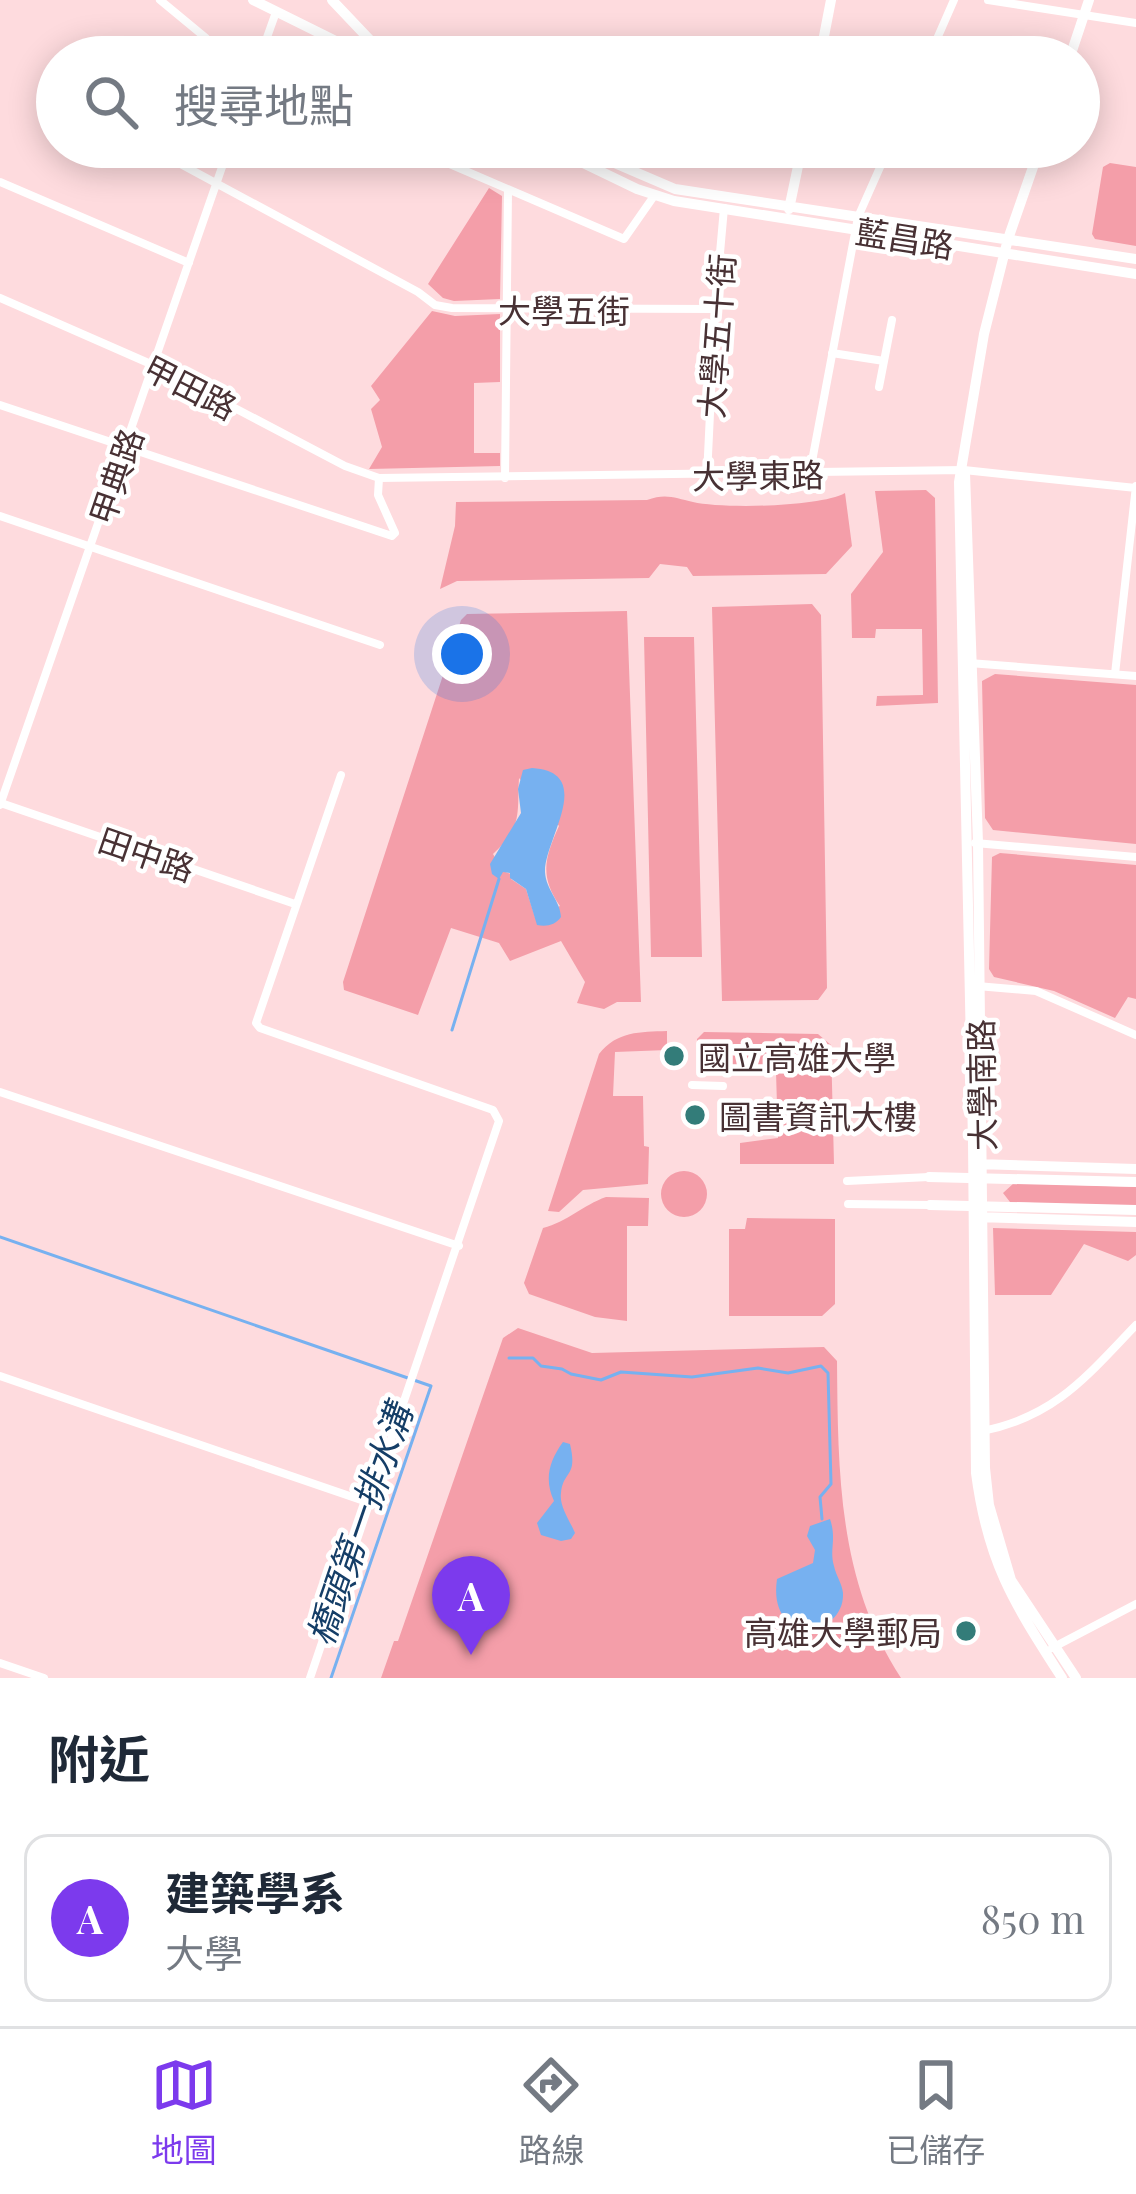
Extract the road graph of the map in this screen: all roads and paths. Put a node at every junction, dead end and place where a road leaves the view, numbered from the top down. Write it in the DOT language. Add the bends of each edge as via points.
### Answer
graph roads {
  1 [pos="160,0"];
  2 [pos="254,0"];
  3 [pos="332,0"];
  4 [pos="832,0"];
  5 [pos="954,0"];
  6 [pos="988,0"];
  7 [pos="1089,0"];
  8 [pos="276,11"];
  9 [pos="1084,16"];
  10 [pos="1136,23"];
  11 [pos="204,36"];
  12 [pos="267,36"];
  13 [pos="320,36"];
  14 [pos="366,36"];
  15 [pos="824,36"];
  16 [pos="938,36"];
  17 [pos="1077,36"];
  18 [pos="190,168"];
  19 [pos="222,168"];
  20 [pos="458,168"];
  21 [pos="595,168"];
  22 [pos="620,168"];
  23 [pos="798,168"];
  24 [pos="880,168"];
  25 [pos="1033,168"];
  26 [pos="0,182"];
  27 [pos="217,182"];
  28 [pos="508,190"];
  29 [pos="675,195"];
  30 [pos="654,196"];
  31 [pos="725,203"];
  32 [pos="789,212"];
  33 [pos="856,223"];
  34 [pos="1009,239"];
  35 [pos="1005,253"];
  36 [pos="1136,259"];
  37 [pos="189,263"];
  38 [pos="1136,274"];
  39 [pos="0,298"];
  40 [pos="506,309"];
  41 [pos="715,309"];
  42 [pos="892,320"];
  43 [pos="832,353"];
  44 [pos="884,361"];
  45 [pos="153,365"];
  46 [pos="879,387"];
  47 [pos="0,405"];
  48 [pos="124,449"];
  49 [pos="964,470"];
  50 [pos="810,472"];
  51 [pos="707,476"];
  52 [pos="379,478"];
  53 [pos="505,478"];
  54 [pos="1136,487"];
  55 [pos="0,516"];
  56 [pos="90,547"];
  57 [pos="380,645"];
  58 [pos="966,663"];
  59 [pos="1115,674"];
  60 [pos="1136,676"];
  61 [pos="341,775"];
  62 [pos="0,804"];
  63 [pos="973,843"];
  64 [pos="1136,857"];
  65 [pos="295,904"];
  66 [pos="974,986"];
  67 [pos="1136,1035"];
  68 [pos="692,1085"];
  69 [pos="723,1086"];
  70 [pos="0,1091"];
  71 [pos="1136,1169"];
  72 [pos="978,1171"];
  73 [pos="929,1178"];
  74 [pos="847,1181"];
  75 [pos="1136,1182"];
  76 [pos="848,1204"];
  77 [pos="930,1205"];
  78 [pos="978,1210"];
  79 [pos="1136,1210"];
  80 [pos="1136,1222"];
  81 [pos="460,1246"];
  82 [pos="1136,1325"];
  83 [pos="0,1376"];
  84 [pos="979,1431"];
  85 [pos="370,1503"];
  86 [pos="1136,1604"];
  87 [pos="1050,1649"];
  88 [pos="0,1663"];
  89 [pos="44,1678"];
  90 [pos="310,1678"];
  91 [pos="1062,1678"];
  92 [pos="1076,1678"];
  1 -- 11 [label="street"];
  2 -- 8 [label="street"];
  3 -- 14 [label="street"];
  4 -- 15 [label="street"];
  5 -- 16 [label="street"];
  6 -- 9 [label="street"];
  7 -- 9 [label="street"];
  8 -- 12 [label="street"];
  8 -- 13 [label="street"];
  9 -- 10 [label="street"];
  9 -- 17 [label="street"];
  18 -- 27 [label="street, 大學五街"];
  19 -- 27 [label="street, 甲典路"];
  20 -- 28 [label="street"];
  21 -- 30 [label="street"];
  22 -- 29 [label="street"];
  23 -- 32 [label="street"];
  24 -- 33 [label="street"];
  25 -- 34 [label="street, 大學南路"];
  26 -- 37 [label="street"];
  27 -- 37 [label="street, 甲典路"];
  27 -- 40 [label="street, 大學五街" via="435,305"];
  28 -- 30 [label="street" via="624,239"];
  28 -- 40 [label="street"];
  29 -- 30 [label="street"];
  29 -- 31 [label="street, 藍昌路"];
  31 -- 32 [label="street, 藍昌路"];
  31 -- 41 [label="street, 大學五十街"];
  32 -- 33 [label="street, 藍昌路"];
  33 -- 34 [label="street, 藍昌路"];
  33 -- 35 [label="street, 藍昌路"];
  33 -- 43 [label="street"];
  34 -- 35 [label="street, 大學南路"];
  34 -- 36 [label="street, 藍昌路"];
  35 -- 38 [label="street, 藍昌路"];
  35 -- 49 [label="street, 大學南路"];
  37 -- 45 [label="street, 甲典路"];
  39 -- 45 [label="street, 甲田路"];
  40 -- 41 [label="street, 大學五街"];
  40 -- 53 [label="street"];
  41 -- 51 [label="street, 大學五十街"];
  42 -- 44 [label="street"];
  43 -- 44 [label="street"];
  43 -- 50 [label="street"];
  44 -- 46 [label="street"];
  45 -- 48 [label="street, 甲典路"];
  45 -- 52 [label="street, 甲田路"];
  47 -- 48 [label="street"];
  48 -- 52 [label="street" via="392,536"];
  48 -- 56 [label="street, 甲典路"];
  49 -- 50 [label="street, 大學東路"];
  49 -- 54 [label="street, 大學東路"];
  49 -- 58 [label="street, 大學南路" via="958,550"];
  50 -- 51 [label="street, 大學東路"];
  51 -- 53 [label="street, 大學東路"];
  52 -- 53 [label="street, 大學東路"];
  54 -- 59 [label="street"];
  55 -- 56 [label="street"];
  56 -- 57 [label="street"];
  56 -- 62 [label="street, 甲典路"];
  58 -- 59 [label="street"];
  58 -- 63 [label="street, 大學南路"];
  59 -- 60 [label="street"];
  61 -- 65 [label="street"];
  62 -- 65 [label="street, 田中路"];
  63 -- 64 [label="street"];
  63 -- 66 [label="street, 大學南路"];
  65 -- 81 [label="street" via="256,1018 260,1028 498,1115"];
  66 -- 67 [label="street" via="1036,992"];
  66 -- 72 [label="street, 大學南路"];
  68 -- 69 [label="street"];
  70 -- 81 [label="street"];
  71 -- 72 [label="street"];
  72 -- 73 [label="street"];
  72 -- 75 [label="street"];
  72 -- 78 [label="street, 大學南路"];
  73 -- 74 [label="street"];
  76 -- 77 [label="street"];
  77 -- 78 [label="street"];
  78 -- 79 [label="street"];
  78 -- 80 [label="street"];
  78 -- 84 [label="street, 大學南路"];
  81 -- 85 [label="street"];
  82 -- 84 [label="street" via="1073,1391 1036,1415"];
  83 -- 85 [label="street"];
  84 -- 87 [label="street, 大學南路" via="998,1544"];
  85 -- 90 [label="street"];
  86 -- 87 [label="street"];
  87 -- 91 [label="street, 大學南路"];
  87 -- 92 [label="street, 大學南路"];
  88 -- 89 [label="street"];
}
